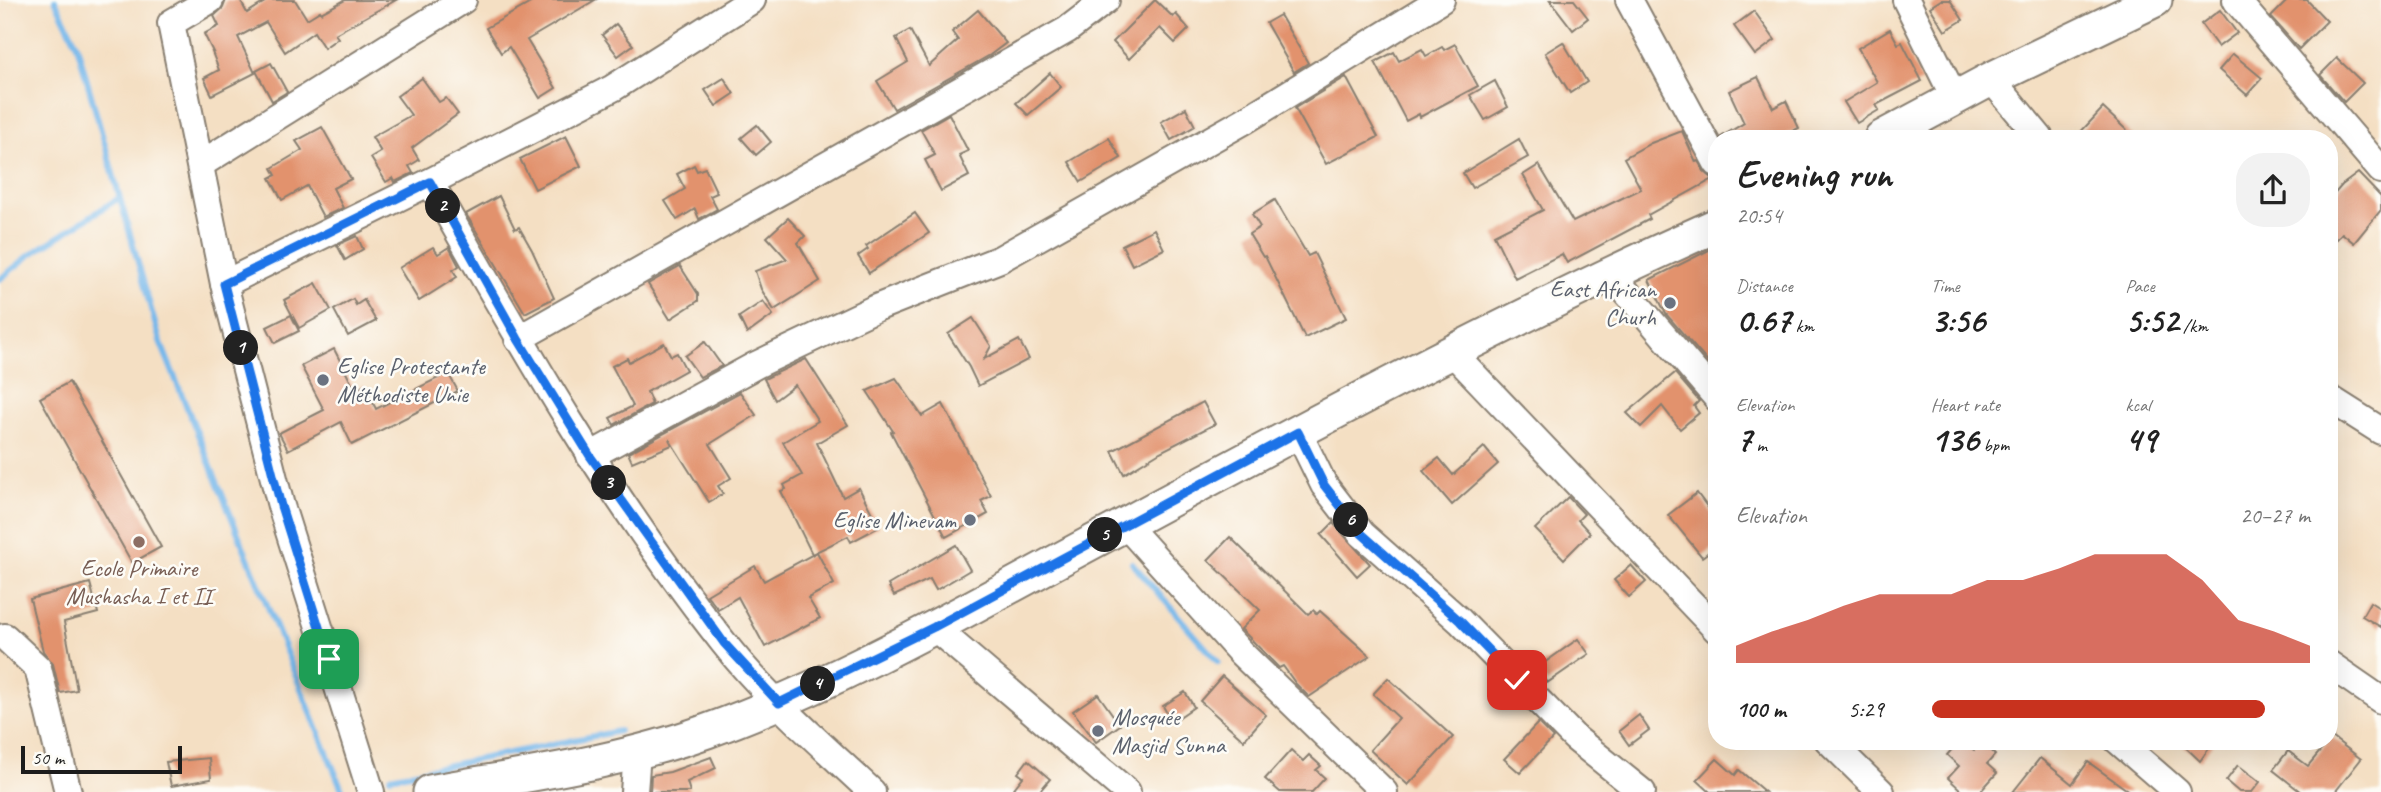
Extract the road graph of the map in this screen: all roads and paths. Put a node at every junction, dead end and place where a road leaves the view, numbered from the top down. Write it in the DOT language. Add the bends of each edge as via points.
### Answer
graph roads {
  1 [pos="210,0"];
  2 [pos="463,0"];
  3 [pos="752,0"];
  4 [pos="1106,0"];
  5 [pos="1441,0"];
  6 [pos="1629,0"];
  7 [pos="1906,0"];
  8 [pos="2155,0"];
  9 [pos="2236,0"];
  10 [pos="1991,79"];
  11 [pos="1955,99"];
  12 [pos="1896,130"];
  13 [pos="2033,130"];
  14 [pos="1708,146"];
  15 [pos="201,164"];
  16 [pos="2381,170"];
  17 [pos="430,182"];
  18 [pos="1708,229"];
  19 [pos="1610,273"];
  20 [pos="224,284"];
  21 [pos="518,339"];
  22 [pos="1451,351"];
  23 [pos="1708,387"];
  24 [pos="2338,404"];
  25 [pos="2381,431"];
  26 [pos="1298,432"];
  27 [pos="590,456"];
  28 [pos="1125,524"];
  29 [pos="1708,621"];
  30 [pos="934,627"];
  31 [pos="5,637"];
  32 [pos="2338,670"];
  33 [pos="2381,700"];
  34 [pos="779,703"];
  35 [pos="1838,750"];
  36 [pos="2129,750"];
  37 [pos="637,753"];
  38 [pos="68,792"];
  39 [pos="371,792"];
  40 [pos="430,792"];
  41 [pos="634,792"];
  42 [pos="872,792"];
  43 [pos="1127,792"];
  44 [pos="1384,792"];
  45 [pos="1642,792"];
  46 [pos="1881,792"];
  47 [pos="2177,792"];
  1 -- 15 [label="street" via="171,23"];
  2 -- 15 [label="street"];
  3 -- 17 [label="street" via="613,88"];
  4 -- 21 [label="street" via="1067,30"];
  5 -- 27 [label="street" via="1244,121 1000,260 876,308 756,365"];
  6 -- 14 [label="street"];
  7 -- 11 [label="street"];
  8 -- 10 [label="main road"];
  9 -- 16 [label="street"];
  10 -- 11 [label="main road"];
  10 -- 13 [label="street"];
  11 -- 12 [label="main road"];
  15 -- 20 [label="street"];
  17 -- 20 [label="street"];
  17 -- 21 [label="street"];
  18 -- 19 [label="main road"];
  19 -- 22 [label="main road"];
  19 -- 23 [label="street"];
  20 -- 39 [label="street" via="281,506"];
  21 -- 27 [label="street"];
  22 -- 26 [label="main road"];
  22 -- 29 [label="street"];
  24 -- 25 [label="street"];
  26 -- 28 [label="main road"];
  26 -- 45 [label="street" via="1324,485 1362,534 1460,621 1575,738"];
  27 -- 34 [label="street" via="724,643"];
  28 -- 30 [label="main road"];
  28 -- 44 [label="street" via="1241,653"];
  30 -- 34 [label="main road"];
  30 -- 43 [label="street"];
  31 -- 38 [label="street" via="38,668"];
  32 -- 33 [label="street"];
  34 -- 37 [label="main road"];
  34 -- 42 [label="street"];
  35 -- 46 [label="street"];
  36 -- 47 [label="street"];
  37 -- 40 [label="main road"];
  37 -- 41 [label="street"];
}
